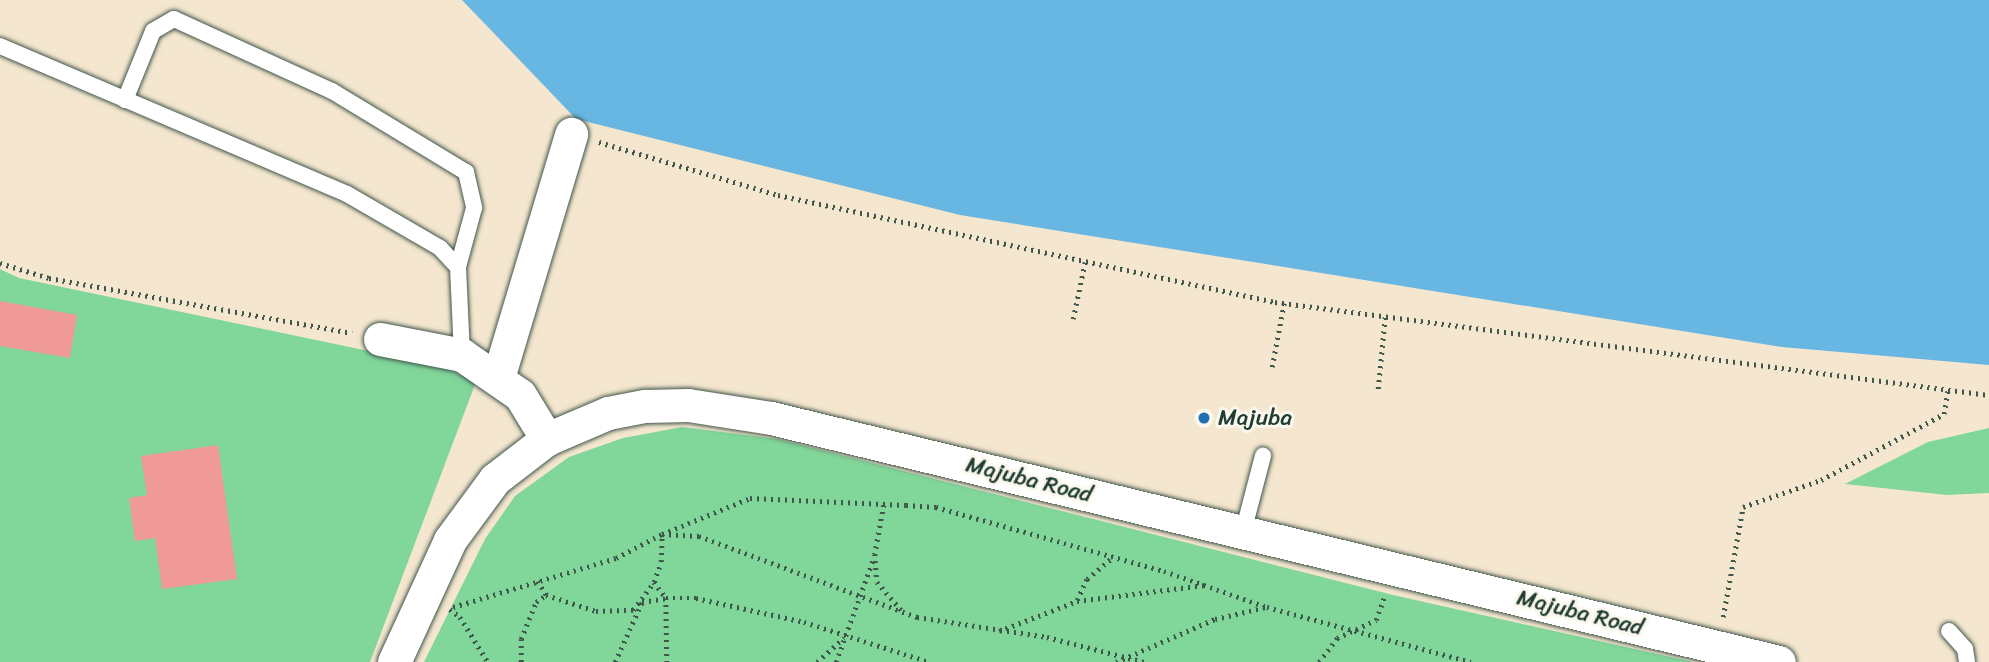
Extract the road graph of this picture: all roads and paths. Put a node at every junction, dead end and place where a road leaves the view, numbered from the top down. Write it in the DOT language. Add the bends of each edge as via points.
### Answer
graph roads {
  1 [pos="0,46"];
  2 [pos="125,100"];
  3 [pos="571,134"];
  4 [pos="1085,262"];
  5 [pos="0,263"];
  6 [pos="458,267"];
  7 [pos="1284,303"];
  8 [pos="1385,317"];
  9 [pos="1073,319"];
  10 [pos="380,339"];
  11 [pos="462,355"];
  12 [pos="1272,367"];
  13 [pos="498,378"];
  14 [pos="1378,389"];
  15 [pos="1948,390"];
  16 [pos="1989,395"];
  17 [pos="547,439"];
  18 [pos="1263,456"];
  19 [pos="884,505"];
  20 [pos="1243,532"];
  21 [pos="662,534"];
  22 [pos="875,554"];
  23 [pos="1112,558"];
  24 [pos="1389,566"];
  25 [pos="537,581"];
  26 [pos="654,582"];
  27 [pos="1207,585"];
  28 [pos="546,595"];
  29 [pos="857,596"];
  30 [pos="666,598"];
  31 [pos="642,601"];
  32 [pos="1077,601"];
  33 [pos="1267,607"];
  34 [pos="903,612"];
  35 [pos="1356,630"];
  36 [pos="999,631"];
  37 [pos="1949,631"];
  38 [pos="845,638"];
  39 [pos="1718,647"];
  40 [pos="1123,656"];
  41 [pos="1457,660"];
  42 [pos="394,662"];
  43 [pos="488,662"];
  44 [pos="521,662"];
  45 [pos="615,662"];
  46 [pos="667,662"];
  47 [pos="817,662"];
  48 [pos="836,662"];
  49 [pos="929,662"];
  50 [pos="1116,662"];
  51 [pos="1144,662"];
  52 [pos="1319,662"];
  53 [pos="1471,662"];
  54 [pos="1779,662"];
  55 [pos="1967,662"];
  1 -- 2 [label="lane"];
  2 -- 6 [label="lane" via="347,194 413,230"];
  2 -- 6 [label="lane" via="153,31 174,19 332,91 466,172 474,208"];
  3 -- 4 [label="path" via="778,195"];
  3 -- 13 [label="street"];
  4 -- 7 [label="path"];
  4 -- 9 [label="path"];
  5 -- 10 [label="path" via="49,278"];
  6 -- 11 [label="lane"];
  7 -- 8 [label="path"];
  7 -- 12 [label="path"];
  8 -- 14 [label="path"];
  8 -- 15 [label="path"];
  10 -- 11 [label="street"];
  11 -- 13 [label="street"];
  13 -- 17 [label="street" via="520,395"];
  15 -- 16 [label="path"];
  15 -- 39 [label="path" via="1944,414 1821,480 1743,507"];
  17 -- 20 [label="street, Majuba Road" via="607,413 645,406 729,410"];
  17 -- 42 [label="street, Majuba Road" via="495,479 471,507 430,577"];
  18 -- 20 [label="lane"];
  19 -- 21 [label="path" via="750,498"];
  19 -- 22 [label="path"];
  19 -- 23 [label="path" via="936,507"];
  20 -- 24 [label="street, Majuba Road"];
  21 -- 25 [label="path" via="616,558"];
  21 -- 26 [label="path" via="661,562"];
  21 -- 29 [label="path" via="699,536"];
  22 -- 29 [label="path"];
  22 -- 34 [label="path" via="877,582"];
  23 -- 27 [label="path"];
  23 -- 32 [label="path" via="1087,579"];
  24 -- 35 [label="path" via="1376,620"];
  24 -- 39 [label="street, Majuba Road"];
  25 -- 28 [label="path"];
  25 -- 43 [label="path" via="477,604 448,608 460,617"];
  26 -- 30 [label="path"];
  26 -- 31 [label="path"];
  27 -- 32 [label="path"];
  27 -- 33 [label="path"];
  28 -- 31 [label="path" via="596,611 633,610"];
  28 -- 44 [label="path" via="536,602 521,639"];
  29 -- 34 [label="path"];
  29 -- 38 [label="path"];
  30 -- 31 [label="path"];
  30 -- 38 [label="path" via="735,606 804,622"];
  30 -- 46 [label="path"];
  31 -- 45 [label="path"];
  32 -- 36 [label="path"];
  33 -- 35 [label="path"];
  33 -- 40 [label="path" via="1215,619"];
  34 -- 36 [label="path"];
  35 -- 41 [label="path"];
  35 -- 52 [label="path" via="1337,638"];
  36 -- 40 [label="path"];
  37 -- 55 [label="lane" via="1965,649"];
  38 -- 47 [label="path"];
  38 -- 48 [label="path"];
  38 -- 49 [label="path"];
  39 -- 54 [label="street, Majuba Road"];
  40 -- 50 [label="path"];
  40 -- 51 [label="path"];
  41 -- 53 [label="path"];
}
